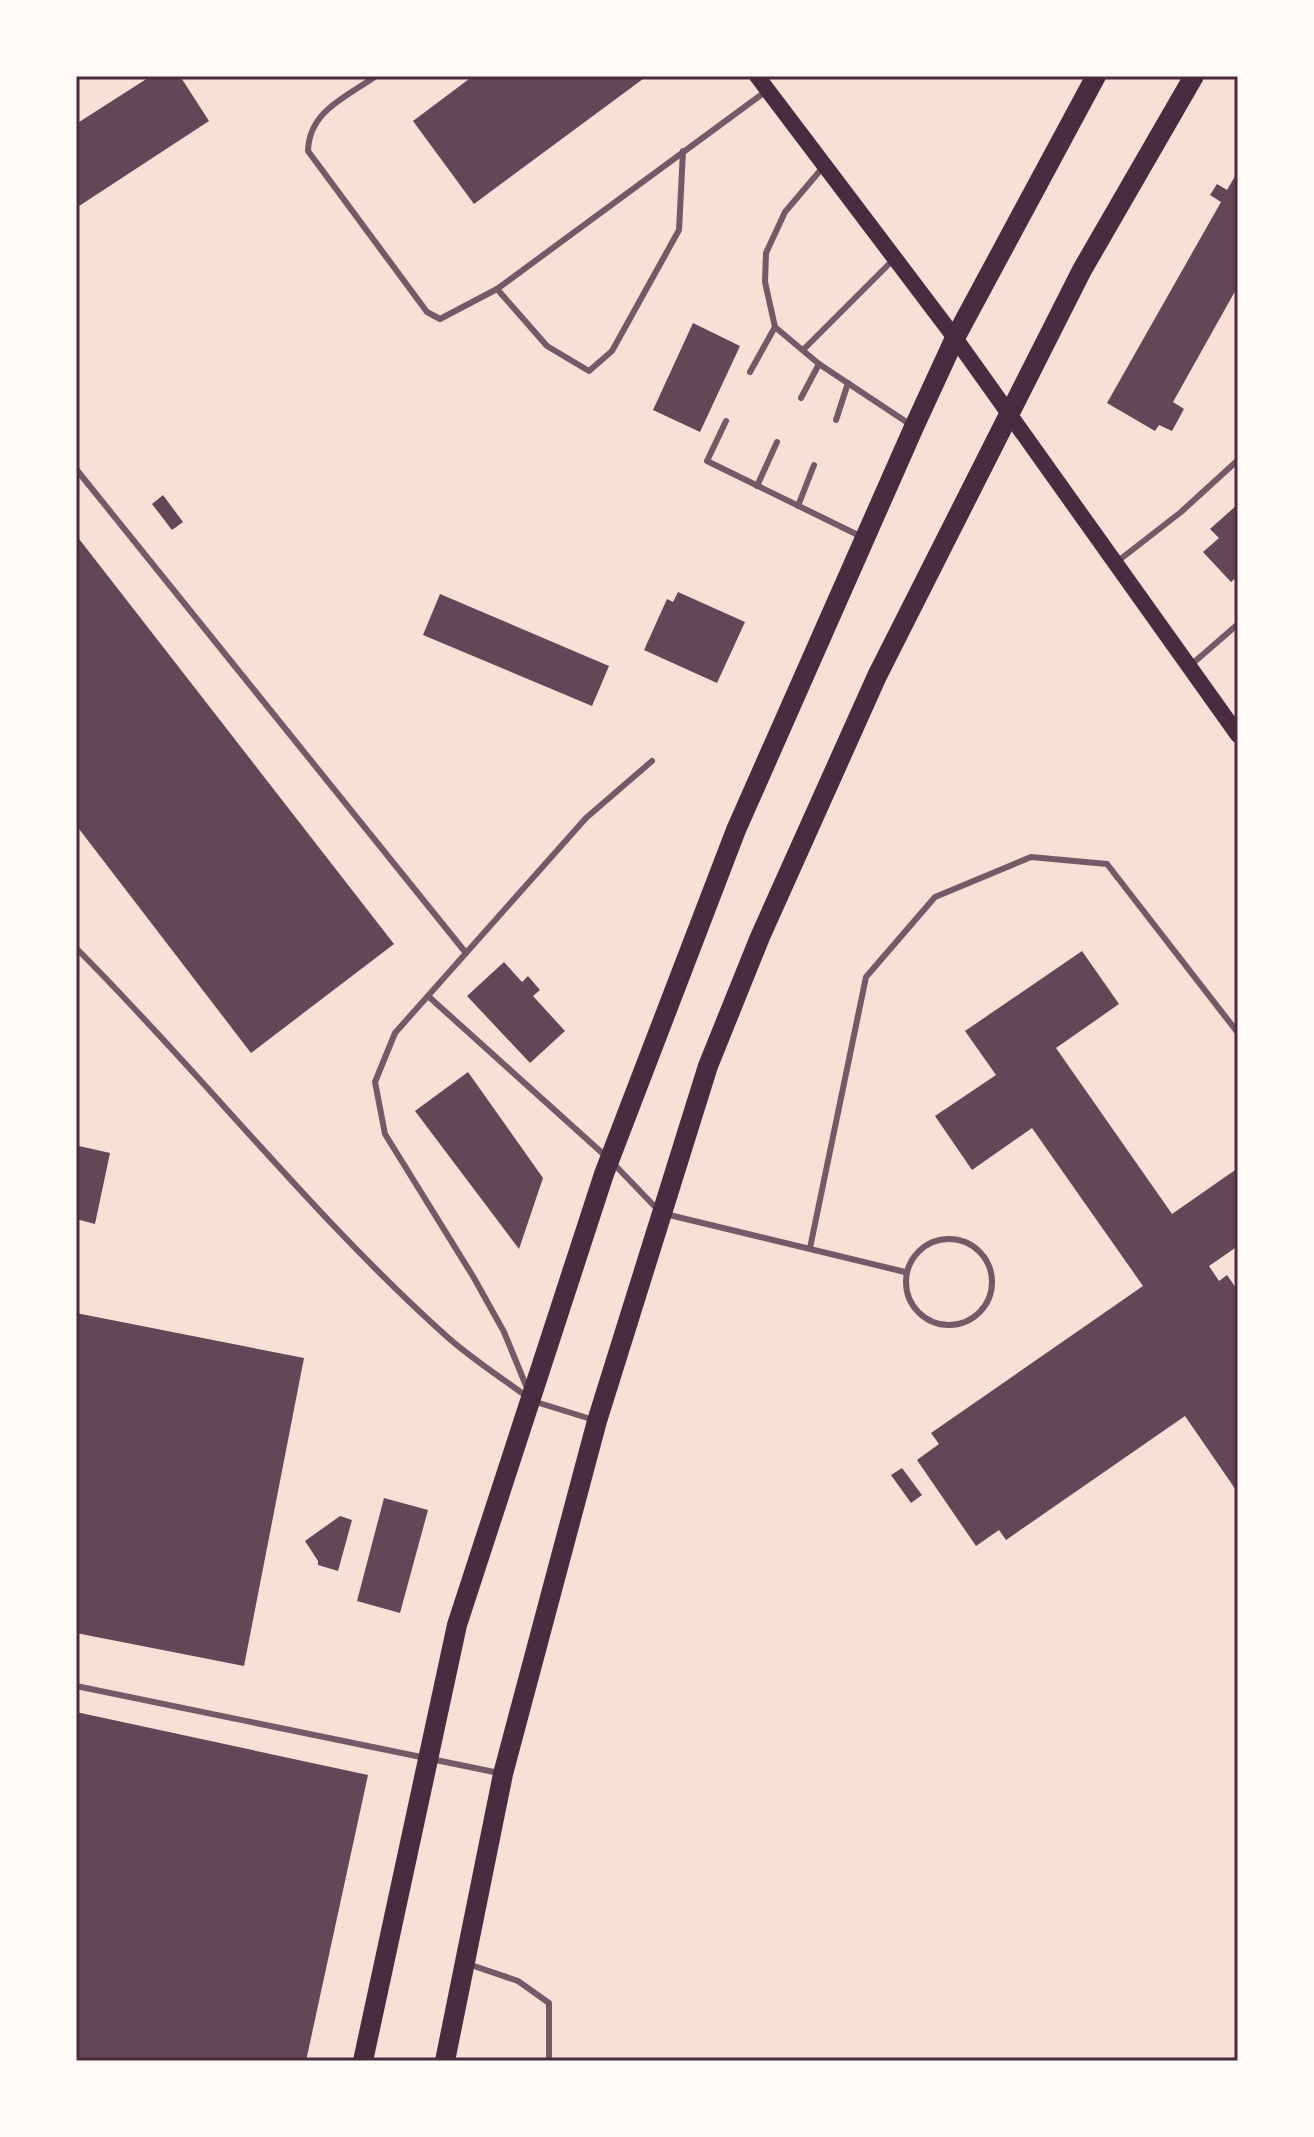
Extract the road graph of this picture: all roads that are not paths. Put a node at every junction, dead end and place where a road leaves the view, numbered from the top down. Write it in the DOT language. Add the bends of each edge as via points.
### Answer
graph roads {
  1 [pos="376,76"];
  2 [pos="757,76"];
  3 [pos="1096,76"];
  4 [pos="1194,76"];
  5 [pos="768,90"];
  6 [pos="683,151"];
  7 [pos="824,166"];
  8 [pos="896,258"];
  9 [pos="497,289"];
  10 [pos="775,327"];
  11 [pos="955,338"];
  12 [pos="804,349"];
  13 [pos="819,364"];
  14 [pos="750,372"];
  15 [pos="848,383"];
  16 [pos="801,398"];
  17 [pos="1009,414"];
  18 [pos="836,420"];
  19 [pos="726,421"];
  20 [pos="914,427"];
  21 [pos="777,442"];
  22 [pos="1238,460"];
  23 [pos="814,465"];
  24 [pos="76,469"];
  25 [pos="757,486"];
  26 [pos="798,506"];
  27 [pos="865,538"];
  28 [pos="1116,564"];
  29 [pos="1238,624"];
  30 [pos="1189,666"];
  31 [pos="1238,735"];
  32 [pos="652,761"];
  33 [pos="76,948"];
  34 [pos="466,953"];
  35 [pos="428,996"];
  36 [pos="1238,1033"];
  37 [pos="610,1160"];
  38 [pos="661,1213"];
  39 [pos="810,1248"];
  40 [pos="905,1272"];
  41 [pos="532,1401"];
  42 [pos="597,1421"];
  43 [pos="76,1686"];
  44 [pos="429,1757"];
  45 [pos="503,1774"];
  46 [pos="464,1963"];
  47 [pos="363,2061"];
  48 [pos="445,2061"];
  49 [pos="549,2061"];
  1 -- 9 [label="lane" via="317,117 308,134 308,151 427,312 440,319 453,315"];
  2 -- 5 [label="main road"];
  3 -- 11 [label="main road"];
  4 -- 17 [label="main road" via="1082,270"];
  5 -- 6 [label="lane"];
  5 -- 7 [label="main road"];
  6 -- 9 [label="lane"];
  6 -- 9 [label="lane" via="679,230 612,351 589,371 547,346"];
  7 -- 8 [label="main road"];
  7 -- 10 [label="lane" via="785,212 766,253 765,282"];
  8 -- 11 [label="main road"];
  8 -- 12 [label="lane"];
  10 -- 12 [label="lane"];
  10 -- 14 [label="lane"];
  11 -- 17 [label="main road"];
  11 -- 20 [label="main road"];
  12 -- 13 [label="lane"];
  13 -- 15 [label="lane"];
  13 -- 16 [label="lane"];
  15 -- 18 [label="lane"];
  15 -- 20 [label="lane"];
  17 -- 28 [label="main road"];
  17 -- 38 [label="main road" via="877,676 760,937 708,1066"];
  19 -- 25 [label="lane" via="707,461"];
  20 -- 27 [label="main road"];
  21 -- 25 [label="lane"];
  22 -- 28 [label="lane"];
  23 -- 26 [label="lane"];
  24 -- 34 [label="lane"];
  25 -- 26 [label="lane"];
  26 -- 27 [label="lane"];
  27 -- 37 [label="main road" via="736,830"];
  28 -- 30 [label="main road"];
  29 -- 30 [label="lane"];
  30 -- 31 [label="main road"];
  32 -- 34 [label="lane" via="586,818"];
  33 -- 41 [label="lane" via="445,1336"];
  34 -- 35 [label="lane"];
  35 -- 37 [label="lane"];
  35 -- 41 [label="lane" via="395,1033 375,1082 385,1134 496,1318"];
  36 -- 39 [label="lane" via="1107,864 1031,857 935,897 866,977"];
  37 -- 38 [label="lane"];
  37 -- 41 [label="main road"];
  38 -- 39 [label="lane"];
  38 -- 42 [label="main road"];
  39 -- 40 [label="lane"];
  40 -- 40 [label="lane" via="907,1292 918,1314 934,1324 968,1322 983,1310 992,1290 993,1272 979,1249 964,1239 944,1237 926,1243"];
  41 -- 42 [label="lane"];
  41 -- 44 [label="main road" via="457,1625"];
  42 -- 45 [label="main road"];
  43 -- 44 [label="lane"];
  44 -- 45 [label="lane"];
  44 -- 47 [label="main road"];
  45 -- 46 [label="main road"];
  46 -- 48 [label="main road"];
  46 -- 49 [label="lane" via="518,1981 549,2003"];
}
